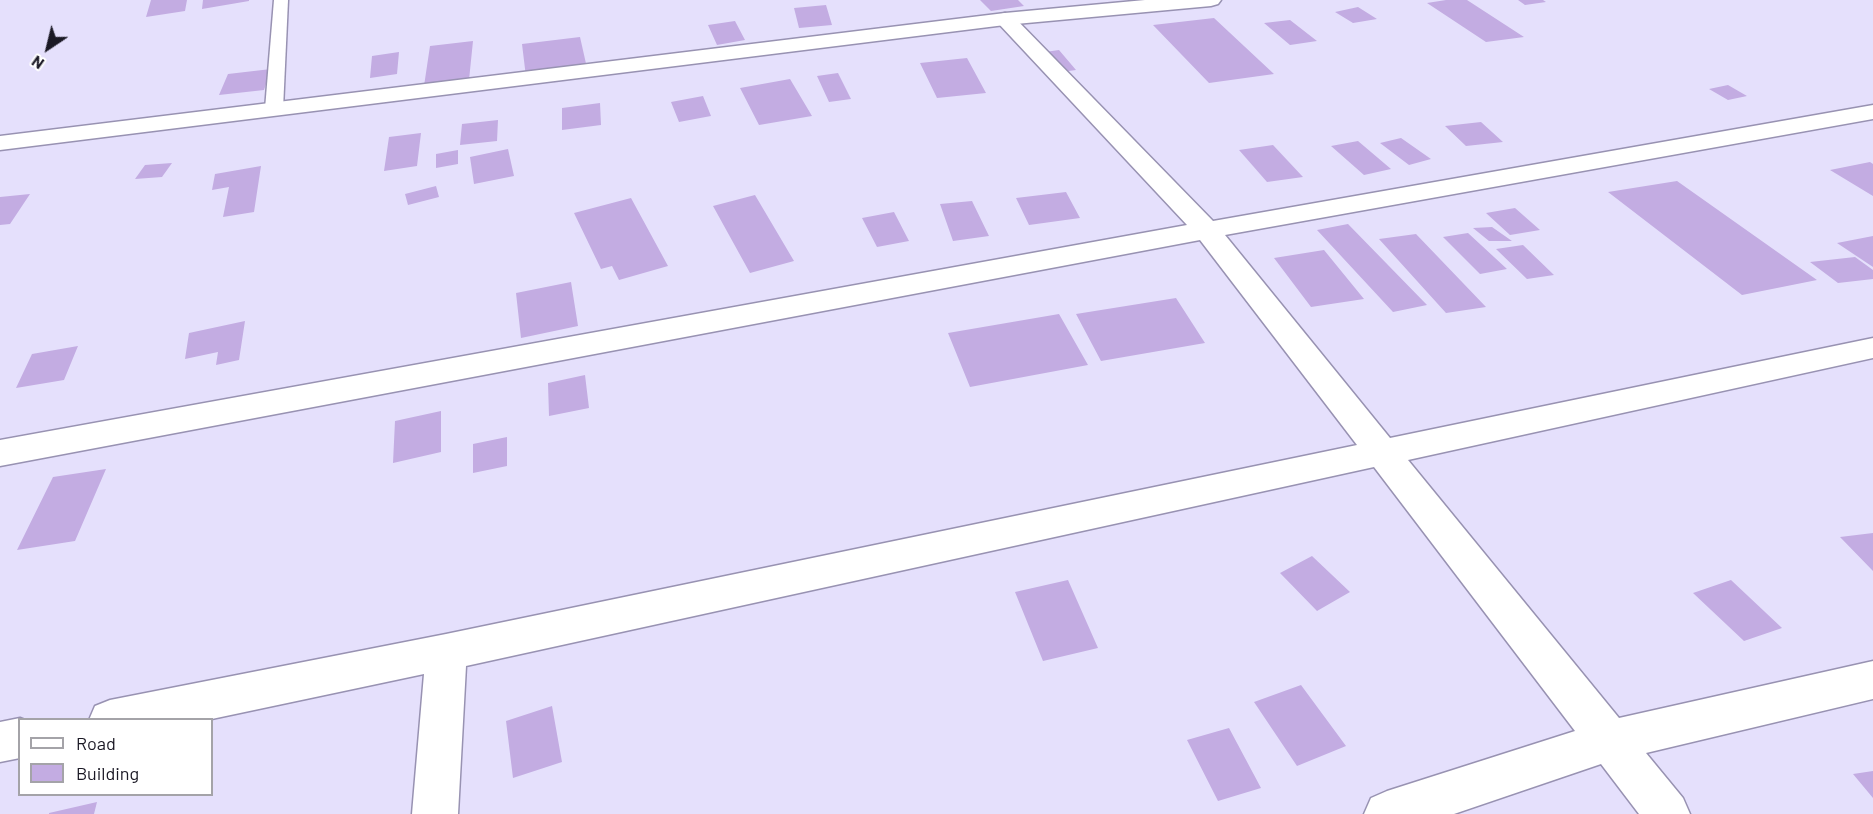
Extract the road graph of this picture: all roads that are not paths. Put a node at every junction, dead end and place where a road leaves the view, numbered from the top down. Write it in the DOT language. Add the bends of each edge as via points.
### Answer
graph roads {
  1 [pos="281,0"];
  2 [pos="1211,0"];
  3 [pos="1005,19"];
  4 [pos="274,109"];
  5 [pos="1873,112"];
  6 [pos="0,143"];
  7 [pos="1208,230"];
  8 [pos="1873,348"];
  9 [pos="1382,452"];
  10 [pos="0,453"];
  11 [pos="446,652"];
  12 [pos="1873,680"];
  13 [pos="120,718"];
  14 [pos="18,738"];
  15 [pos="1609,741"];
  16 [pos="0,742"];
  17 [pos="435,814"];
  18 [pos="1387,814"];
  19 [pos="1667,814"];
  1 -- 4 [label="lane"];
  2 -- 3 [label="street"];
  3 -- 4 [label="street"];
  3 -- 7 [label="street"];
  4 -- 6 [label="street"];
  5 -- 7 [label="street"];
  7 -- 9 [label="street"];
  7 -- 10 [label="street"];
  8 -- 9 [label="street"];
  9 -- 11 [label="street"];
  9 -- 15 [label="street"];
  11 -- 13 [label="street"];
  11 -- 17 [label="street"];
  12 -- 15 [label="street"];
  14 -- 16 [label="street"];
  15 -- 18 [label="street"];
  15 -- 19 [label="street"];
}
